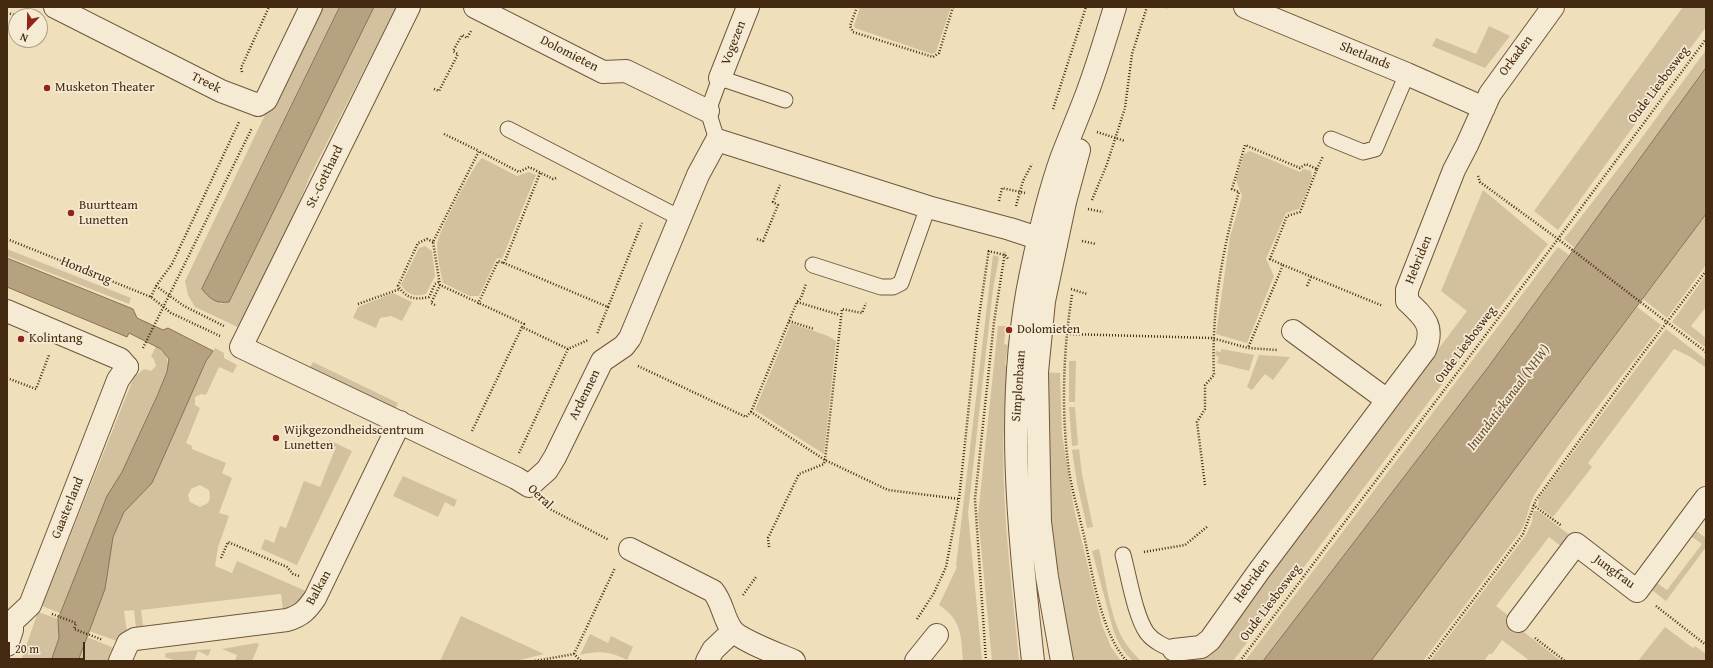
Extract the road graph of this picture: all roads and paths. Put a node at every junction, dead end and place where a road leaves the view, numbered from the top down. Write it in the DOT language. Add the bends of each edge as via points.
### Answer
graph roads {
  1 [pos="55,7"];
  2 [pos="269,7"];
  3 [pos="311,7"];
  4 [pos="408,7"];
  5 [pos="748,7"];
  6 [pos="857,7"];
  7 [pos="953,7"];
  8 [pos="1115,7"];
  9 [pos="1147,7"];
  10 [pos="1245,7"];
  11 [pos="1553,7"];
  12 [pos="478,8"];
  13 [pos="1706,39"];
  14 [pos="1407,74"];
  15 [pos="720,78"];
  16 [pos="434,89"];
  17 [pos="785,100"];
  18 [pos="253,103"];
  19 [pos="1484,108"];
  20 [pos="708,111"];
  21 [pos="508,129"];
  22 [pos="1094,132"];
  23 [pos="444,134"];
  24 [pos="1116,138"];
  25 [pos="1331,139"];
  26 [pos="717,140"];
  27 [pos="1125,141"];
  28 [pos="1467,145"];
  29 [pos="479,151"];
  30 [pos="566,159"];
  31 [pos="789,163"];
  32 [pos="540,173"];
  33 [pos="650,203"];
  34 [pos="928,208"];
  35 [pos="1087,215"];
  36 [pos="680,218"];
  37 [pos="995,225"];
  38 [pos="1083,234"];
  39 [pos="7,239"];
  40 [pos="757,239"];
  41 [pos="1558,239"];
  42 [pos="1047,241"];
  43 [pos="1082,241"];
  44 [pos="433,242"];
  45 [pos="1096,244"];
  46 [pos="1081,245"];
  47 [pos="988,251"];
  48 [pos="504,263"];
  49 [pos="813,265"];
  50 [pos="1283,265"];
  51 [pos="1014,266"];
  52 [pos="1706,271"];
  53 [pos="1311,277"];
  54 [pos="1074,283"];
  55 [pos="439,284"];
  56 [pos="874,284"];
  57 [pos="1307,286"];
  58 [pos="400,289"];
  59 [pos="151,297"];
  60 [pos="1407,301"];
  61 [pos="797,302"];
  62 [pos="358,304"];
  63 [pos="478,304"];
  64 [pos="436,305"];
  65 [pos="162,307"];
  66 [pos="608,307"];
  67 [pos="7,311"];
  68 [pos="841,315"];
  69 [pos="789,321"];
  70 [pos="1668,323"];
  71 [pos="522,327"];
  72 [pos="814,330"];
  73 [pos="1293,331"];
  74 [pos="1067,334"];
  75 [pos="590,338"];
  76 [pos="1212,338"];
  77 [pos="234,343"];
  78 [pos="1312,344"];
  79 [pos="144,345"];
  80 [pos="624,346"];
  81 [pos="1248,348"];
  82 [pos="568,349"];
  83 [pos="1706,352"];
  84 [pos="50,354"];
  85 [pos="7,378"];
  86 [pos="1387,400"];
  87 [pos="751,412"];
  88 [pos="400,422"];
  89 [pos="471,433"];
  90 [pos="517,456"];
  91 [pos="825,460"];
  92 [pos="1205,485"];
  93 [pos="529,486"];
  94 [pos="1706,498"];
  95 [pos="959,499"];
  96 [pos="1533,504"];
  97 [pos="1208,526"];
  98 [pos="1563,527"];
  99 [pos="769,547"];
  100 [pos="627,548"];
  101 [pos="1123,555"];
  102 [pos="222,558"];
  103 [pos="756,577"];
  104 [pos="321,586"];
  105 [pos="1637,591"];
  106 [pos="740,601"];
  107 [pos="48,612"];
  108 [pos="9,619"];
  109 [pos="1518,621"];
  110 [pos="914,624"];
  111 [pos="733,631"];
  112 [pos="936,635"];
  113 [pos="105,641"];
  114 [pos="7,645"];
  115 [pos="1706,645"];
  116 [pos="1174,650"];
  117 [pos="124,652"];
  118 [pos="574,654"];
  119 [pos="535,661"];
  120 [pos="581,661"];
  121 [pos="707,661"];
  122 [pos="794,661"];
  123 [pos="916,661"];
  124 [pos="1033,661"];
  125 [pos="1062,661"];
  126 [pos="1127,661"];
  127 [pos="1240,661"];
  128 [pos="1427,661"];
  129 [pos="1565,661"];
  1 -- 18 [label="street, Treek" via="221,91"];
  2 -- 18 [label="path" via="241,68"];
  3 -- 18 [label="street" via="266,100"];
  4 -- 77 [label="street, St.-Gotthard"];
  5 -- 15 [label="street, Vogezen"];
  6 -- 7 [label="path" via="850,26 853,32 933,57 939,53"];
  8 -- 42 [label="street, Simplonbaan" via="1061,160"];
  9 -- 24 [label="path" via="1132,54 1125,108"];
  10 -- 14 [label="street, Shetlands"];
  11 -- 19 [label="street, Orkaden" via="1496,83"];
  12 -- 16 [label="path" via="467,38 462,35 453,51 458,54 439,91"];
  12 -- 20 [label="street, Dolomieten" via="603,72 626,71"];
  13 -- 41 [label="path, Oude Liesbosweg"];
  14 -- 19 [label="street, Shetlands"];
  14 -- 25 [label="lane" via="1375,149 1363,152"];
  15 -- 17 [label="lane"];
  15 -- 20 [label="lane"];
  18 -- 59 [label="path" via="172,264"];
  18 -- 65 [label="path" via="252,128"];
  19 -- 28 [label="street, Hebriden"];
  20 -- 26 [label="lane"];
  21 -- 30 [label="lane"];
  22 -- 24 [label="path"];
  23 -- 29 [label="path"];
  24 -- 27 [label="path"];
  24 -- 35 [label="path"];
  26 -- 31 [label="street"];
  26 -- 36 [label="street, Ardennen" via="698,175"];
  28 -- 41 [label="path" via="1480,182"];
  28 -- 60 [label="street, Hebriden" via="1454,170 1407,290"];
  29 -- 32 [label="path" via="519,172 529,167"];
  29 -- 44 [label="path"];
  30 -- 32 [label="path" via="557,178 553,179"];
  30 -- 33 [label="lane"];
  31 -- 34 [label="street"];
  31 -- 40 [label="path" via="773,202 778,205 763,242"];
  32 -- 48 [label="path"];
  33 -- 36 [label="lane"];
  33 -- 66 [label="path"];
  34 -- 37 [label="street"];
  34 -- 56 [label="lane" via="901,283 893,287"];
  36 -- 80 [label="street, Ardennen" via="630,338"];
  37 -- 42 [label="street"];
  37 -- 47 [label="path"];
  38 -- 43 [label="path"];
  39 -- 59 [label="path, Hondsrug"];
  41 -- 70 [label="path"];
  41 -- 127 [label="path, Oude Liesbosweg"];
  42 -- 124 [label="street, Simplonbaan" via="1031,274 1016,400 1019,526"];
  42 -- 125 [label="street, Simplonbaan" via="1038,356 1037,447 1040,522"];
  43 -- 45 [label="path"];
  43 -- 46 [label="path"];
  44 -- 55 [label="path"];
  44 -- 58 [label="path" via="427,239 418,243 398,286"];
  47 -- 51 [label="path" via="1005,255"];
  47 -- 95 [label="path"];
  48 -- 63 [label="path" via="498,261"];
  48 -- 66 [label="path"];
  49 -- 56 [label="lane"];
  49 -- 61 [label="path" via="801,298"];
  50 -- 53 [label="path"];
  50 -- 76 [label="path" via="1270,259 1286,216 1300,212 1317,169 1306,164 1300,168 1245,145 1232,189 1239,192 1225,244"];
  50 -- 81 [label="path"];
  52 -- 70 [label="path"];
  53 -- 57 [label="path"];
  53 -- 60 [label="path" via="1386,307"];
  54 -- 74 [label="path"];
  55 -- 58 [label="path" via="435,284 429,297 416,299 403,294"];
  55 -- 63 [label="path"];
  55 -- 64 [label="path" via="431,303"];
  56 -- 68 [label="path" via="862,313 842,309"];
  58 -- 62 [label="path"];
  59 -- 65 [label="path, Hondsrug"];
  60 -- 86 [label="street, Hebriden" via="1429,327 1430,339 1425,350"];
  61 -- 68 [label="path"];
  61 -- 69 [label="path"];
  63 -- 71 [label="path" via="524,324"];
  65 -- 77 [label="path, Hondsrug"];
  65 -- 79 [label="path"];
  66 -- 80 [label="path" via="597,335"];
  67 -- 108 [label="street, Gaasterland" via="120,358 127,367 118,380 30,605"];
  68 -- 91 [label="path"];
  69 -- 72 [label="path"];
  69 -- 87 [label="path"];
  70 -- 83 [label="path"];
  70 -- 96 [label="path"];
  71 -- 82 [label="path"];
  71 -- 89 [label="path"];
  73 -- 78 [label="street"];
  74 -- 76 [label="path"];
  74 -- 126 [label="path" via="1064,403 1069,471 1096,588 1114,642"];
  75 -- 82 [label="path"];
  76 -- 81 [label="path"];
  76 -- 92 [label="path" via="1214,375 1205,386 1205,409 1197,422"];
  77 -- 88 [label="street, Oeral"];
  78 -- 81 [label="path" via="1283,351"];
  78 -- 86 [label="street"];
  80 -- 87 [label="path" via="639,366 746,418"];
  80 -- 93 [label="street, Ardennen" via="602,361 555,457 547,470"];
  82 -- 90 [label="path"];
  84 -- 85 [label="path" via="36,389"];
  86 -- 116 [label="street, Hebriden" via="1210,640 1201,647"];
  87 -- 91 [label="path"];
  88 -- 93 [label="street, Oeral"];
  88 -- 104 [label="street, Balkan"];
  91 -- 95 [label="path" via="888,490"];
  91 -- 99 [label="path" via="824,464 799,474 768,538"];
  93 -- 100 [label="path, Oeral" via="546,507"];
  94 -- 105 [label="street, Jungfrau"];
  95 -- 110 [label="path" via="946,567 934,593"];
  96 -- 98 [label="path"];
  96 -- 128 [label="path" via="1523,534"];
  97 -- 101 [label="path" via="1185,545"];
  100 -- 111 [label="street" via="713,592 720,599 726,620"];
  100 -- 118 [label="path"];
  101 -- 116 [label="lane, Hebriden" via="1140,620 1148,634 1162,645"];
  102 -- 104 [label="path" via="228,542 287,567 293,574"];
  103 -- 106 [label="path"];
  104 -- 117 [label="street, Balkan" via="306,611 297,617 135,639"];
  105 -- 109 [label="street, Jungfrau" via="1576,544"];
  105 -- 115 [label="path"];
  107 -- 113 [label="path" via="76,623 74,629"];
  108 -- 114 [label="street, Gaasterland" via="12,630"];
  109 -- 129 [label="path" via="1520,627"];
  111 -- 121 [label="street" via="712,650"];
  111 -- 122 [label="street"];
  112 -- 123 [label="street"];
  118 -- 119 [label="path"];
  118 -- 120 [label="path"];
}
